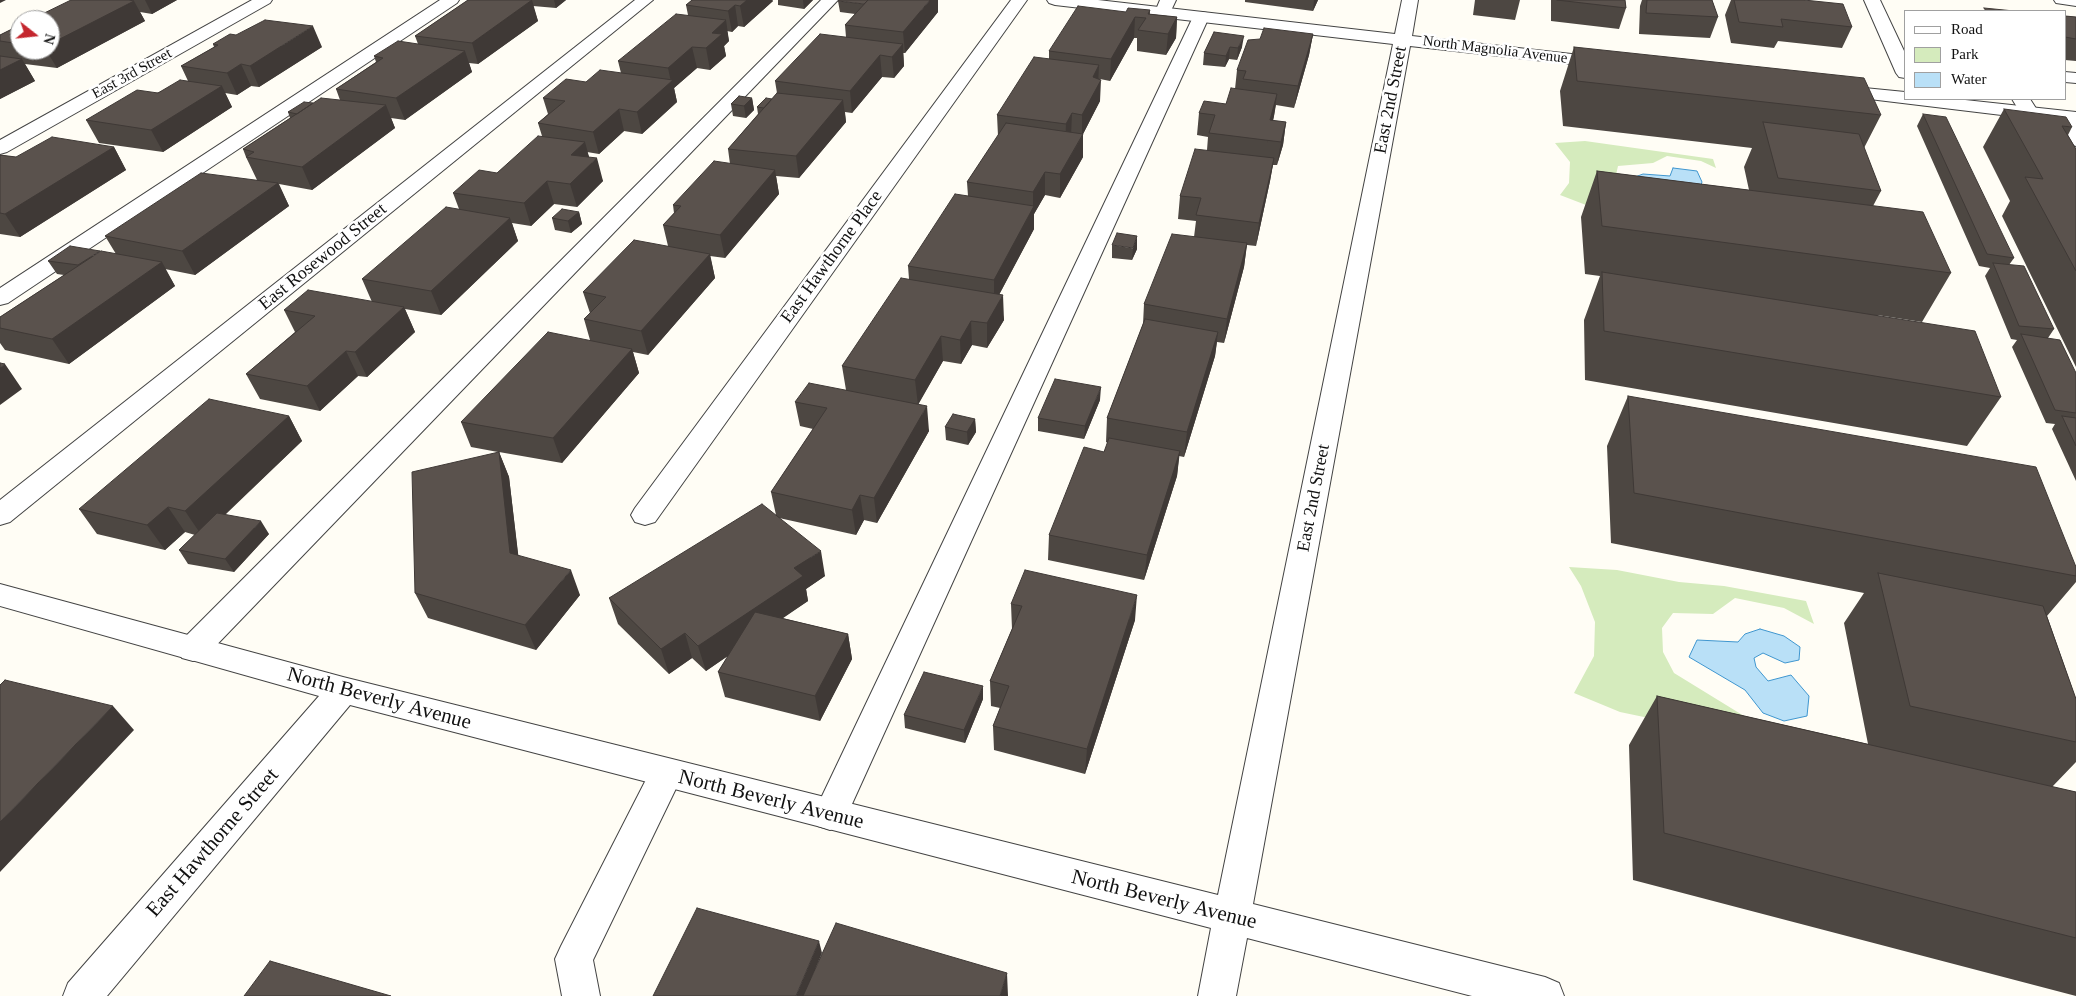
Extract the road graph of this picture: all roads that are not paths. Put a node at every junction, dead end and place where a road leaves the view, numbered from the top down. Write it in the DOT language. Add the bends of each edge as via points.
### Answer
graph roads {
  1 [pos="264,0"];
  2 [pos="451,0"];
  3 [pos="646,0"];
  4 [pos="830,0"];
  5 [pos="1019,0"];
  6 [pos="1055,0"];
  7 [pos="1410,0"];
  8 [pos="1872,0"];
  9 [pos="2062,0"];
  10 [pos="2076,1"];
  11 [pos="1166,6"];
  12 [pos="1201,16"];
  13 [pos="1403,39"];
  14 [pos="1619,64"];
  15 [pos="1904,70"];
  16 [pos="1814,88"];
  17 [pos="1904,98"];
  18 [pos="1928,100"];
  19 [pos="2025,106"];
  20 [pos="2069,117"];
  21 [pos="2076,140"];
  22 [pos="0,148"];
  23 [pos="0,298"];
  24 [pos="0,515"];
  25 [pos="645,515"];
  26 [pos="0,595"];
  27 [pos="193,649"];
  28 [pos="343,690"];
  29 [pos="666,774"];
  30 [pos="830,815"];
  31 [pos="1232,917"];
  32 [pos="82,996"];
  33 [pos="581,996"];
  34 [pos="1217,996"];
  35 [pos="1545,996"];
  1 -- 22 [label="street, East 3rd Street"];
  2 -- 23 [label="street"];
  3 -- 24 [label="street, East Rosewood Street"];
  4 -- 27 [label="street"];
  5 -- 25 [label="street, East Hawthorne Place"];
  6 -- 11 [label="street, North Magnolia Avenue"];
  7 -- 13 [label="street, East 2nd Street"];
  8 -- 15 [label="street"];
  9 -- 10 [label="street"];
  11 -- 12 [label="street, North Magnolia Avenue"];
  12 -- 13 [label="street, North Magnolia Avenue"];
  12 -- 30 [label="street"];
  13 -- 14 [label="street, North Magnolia Avenue"];
  13 -- 31 [label="street, East 2nd Street"];
  16 -- 17 [label="street"];
  18 -- 19 [label="street"];
  19 -- 20 [label="street"];
  20 -- 21 [label="street"];
  26 -- 27 [label="street, North Beverly Avenue"];
  27 -- 28 [label="street, North Beverly Avenue"];
  28 -- 29 [label="street, North Beverly Avenue"];
  28 -- 32 [label="street, East Hawthorne Street"];
  29 -- 30 [label="street, North Beverly Avenue"];
  29 -- 33 [label="street" via="574,959"];
  30 -- 31 [label="street, North Beverly Avenue"];
  31 -- 34 [label="street, East 2nd Street"];
  31 -- 35 [label="street, North Beverly Avenue"];
}
